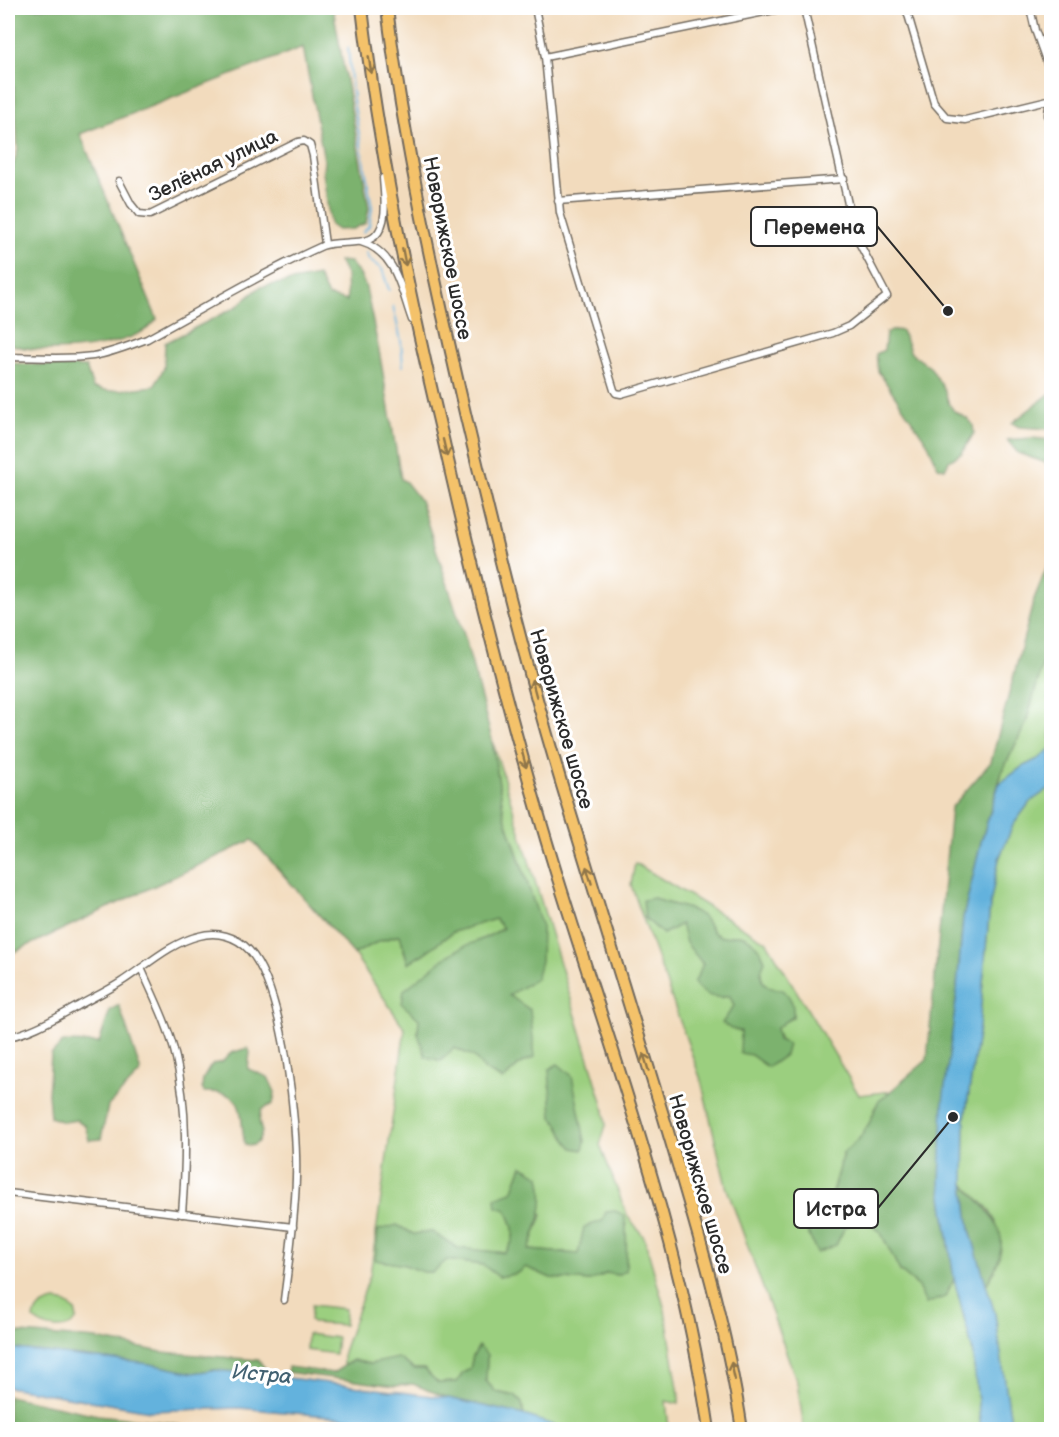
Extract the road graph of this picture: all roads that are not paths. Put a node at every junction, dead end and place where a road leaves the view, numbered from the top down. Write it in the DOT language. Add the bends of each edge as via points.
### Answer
graph roads {
  1 [pos="362,8"];
  2 [pos="387,8"];
  3 [pos="535,8"];
  4 [pos="783,8"];
  5 [pos="804,8"];
  6 [pos="906,8"];
  7 [pos="1030,8"];
  8 [pos="545,57"];
  9 [pos="1052,77"];
  10 [pos="1051,100"];
  11 [pos="380,129"];
  12 [pos="1052,130"];
  13 [pos="844,179"];
  14 [pos="119,180"];
  15 [pos="558,201"];
  16 [pos="357,241"];
  17 [pos="325,244"];
  18 [pos="422,349"];
  19 [pos="8,357"];
  20 [pos="141,968"];
  21 [pos="8,1037"];
  22 [pos="8,1193"];
  23 [pos="182,1214"];
  24 [pos="293,1227"];
  25 [pos="284,1300"];
  26 [pos="709,1429"];
  27 [pos="742,1429"];
  1 -- 11 [label="highway, one-way"];
  27 -- 2 [label="highway, Новорижское шоссе, one-way" via="734,1374 707,1260 563,790 492,527 446,333"];
  3 -- 8 [label="street"];
  4 -- 8 [label="street"];
  5 -- 13 [label="street"];
  6 -- 10 [label="street" via="934,103 947,118 965,120"];
  7 -- 9 [label="street"];
  8 -- 15 [label="street"];
  10 -- 12 [label="street" via="1048,120"];
  11 -- 16 [label="street" via="383,220 376,236"];
  11 -- 18 [label="highway, one-way"];
  13 -- 15 [label="street"];
  13 -- 15 [label="street" via="855,235 887,296 849,326 833,333 621,394 614,390"];
  14 -- 17 [label="street, Зелёная улица" via="139,214 150,215 304,141 310,145 313,156"];
  16 -- 17 [label="street"];
  16 -- 18 [label="street" via="381,252 393,268"];
  17 -- 19 [label="street" via="147,339 117,350 72,358"];
  18 -- 26 [label="highway, one-way" via="465,537 526,768 659,1203 689,1318"];
  20 -- 21 [label="street" via="35,1029"];
  20 -- 23 [label="street" via="176,1057 186,1134"];
  20 -- 24 [label="street" via="202,934 239,941 258,962 276,1015 294,1103 297,1161"];
  22 -- 23 [label="street"];
  23 -- 24 [label="street"];
  24 -- 25 [label="street"];
}
